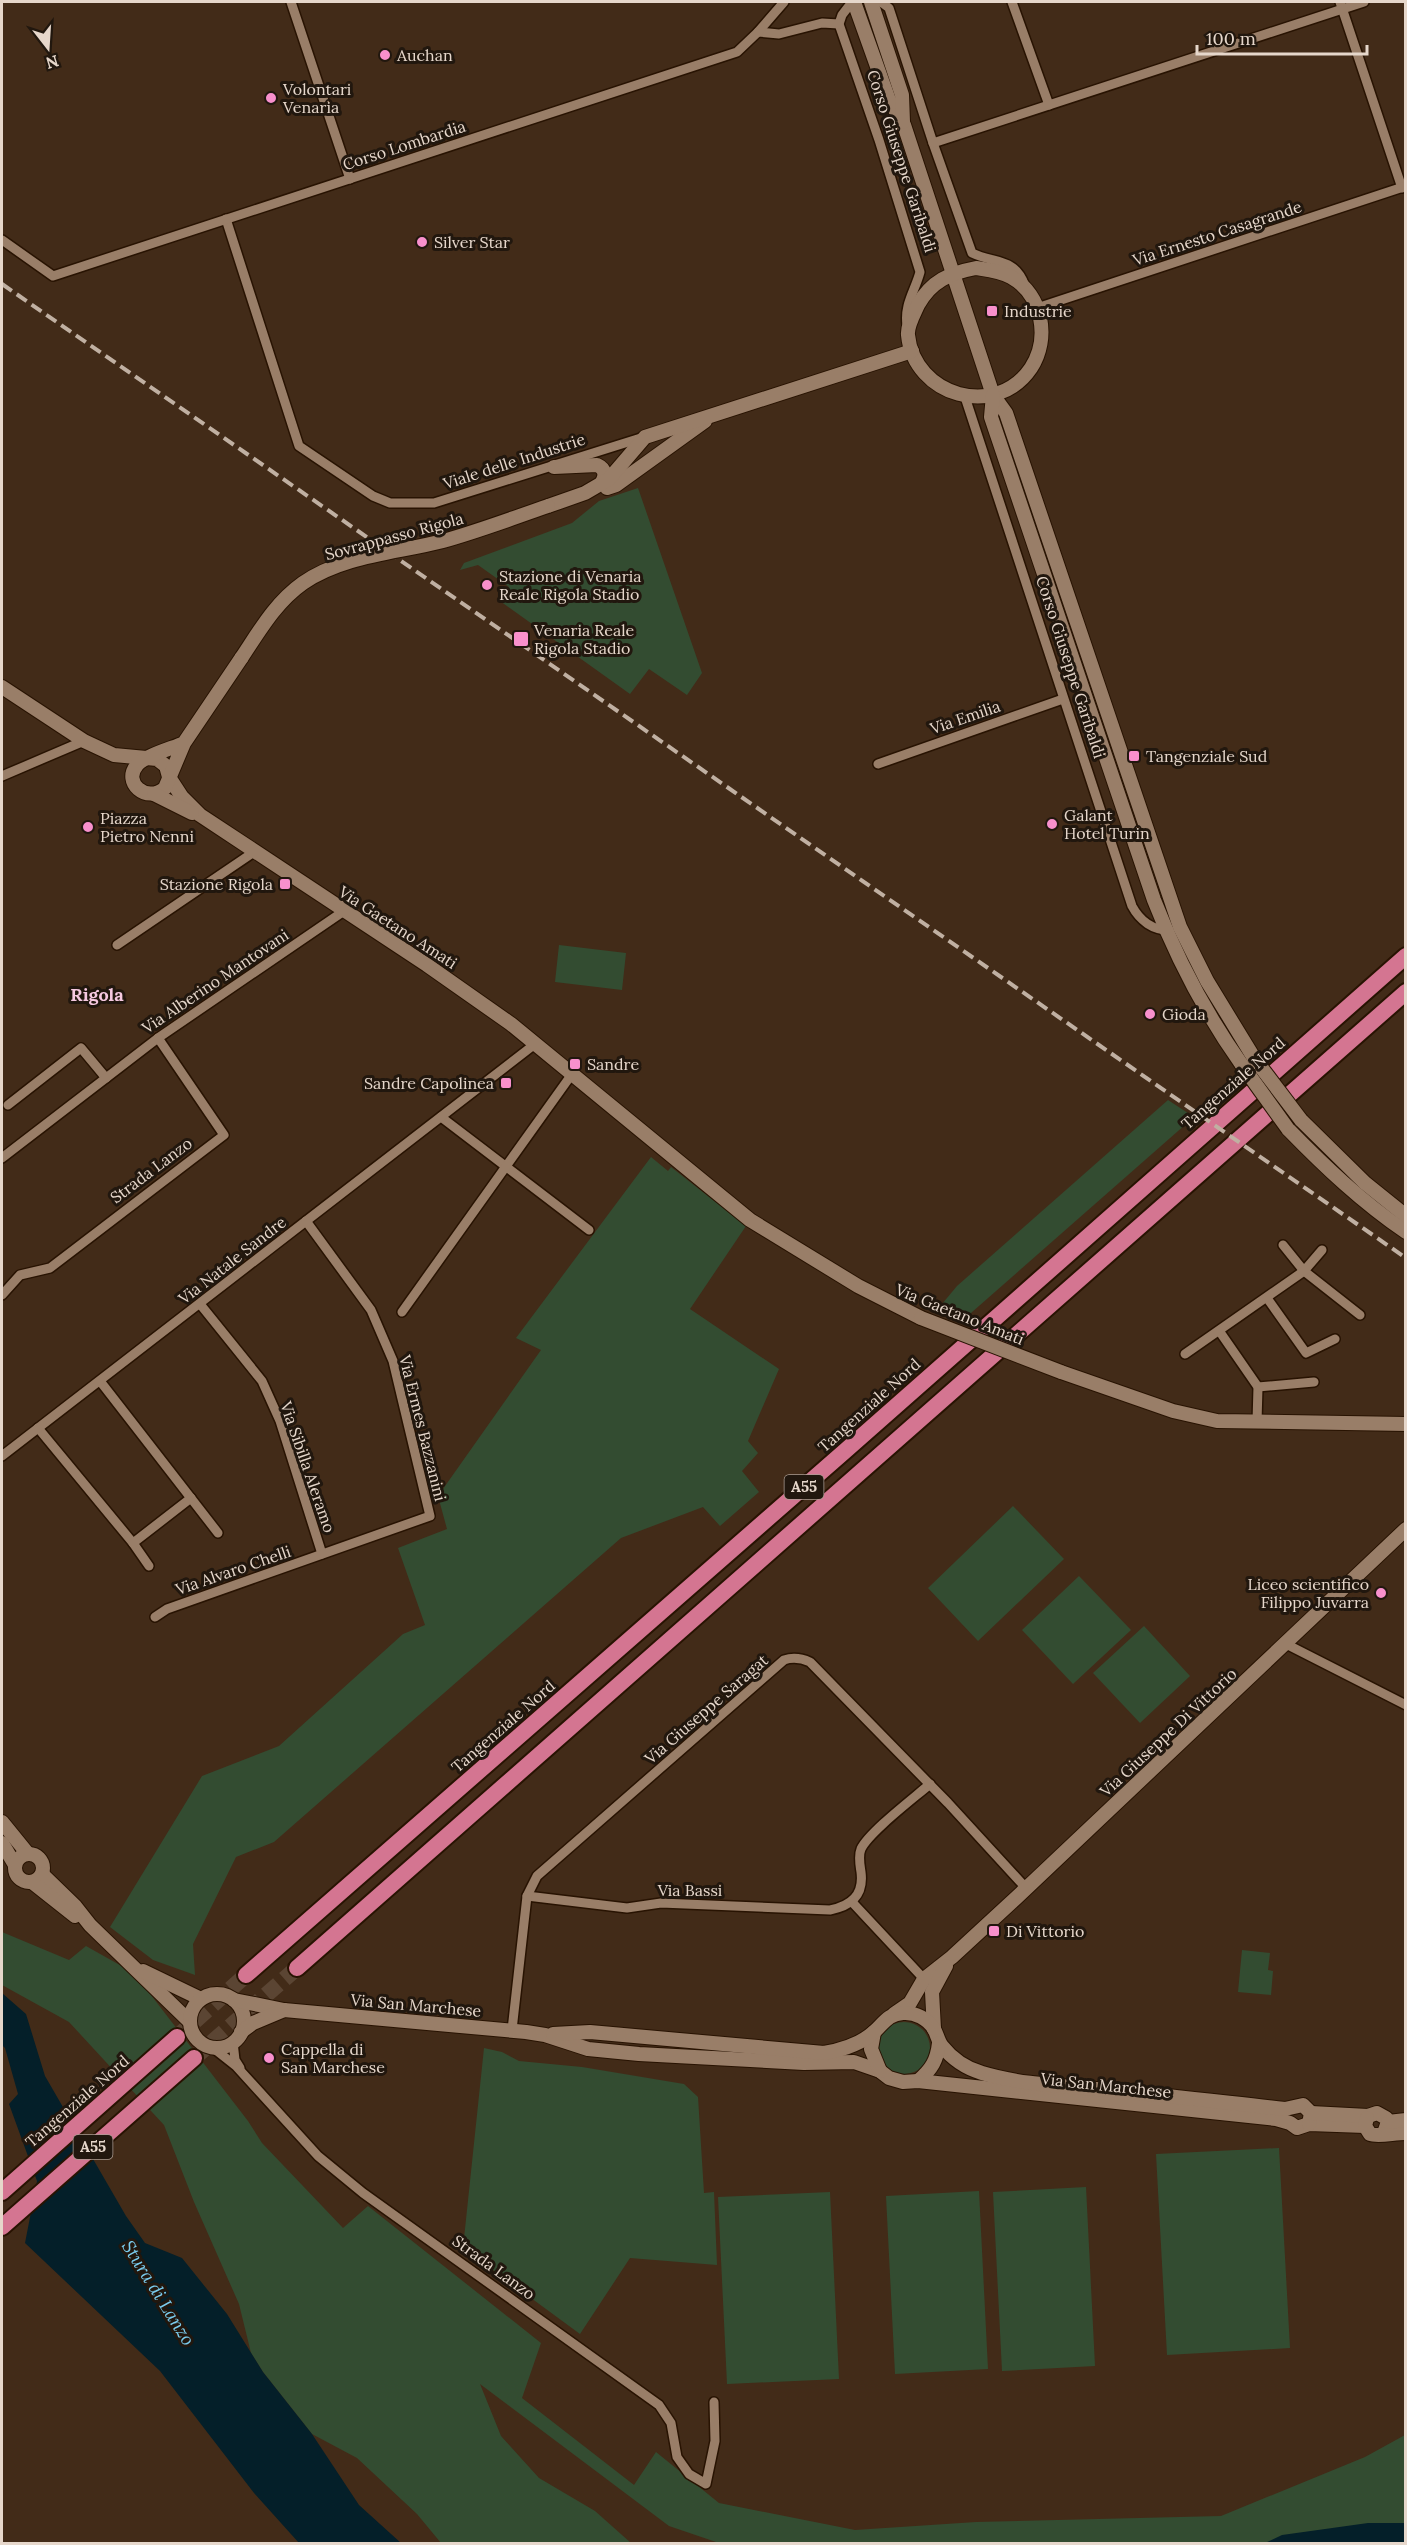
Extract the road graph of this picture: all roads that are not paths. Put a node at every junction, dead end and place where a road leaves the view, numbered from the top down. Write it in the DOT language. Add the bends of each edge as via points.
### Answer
graph roads {
  1 [pos="291,2"];
  2 [pos="784,2"];
  3 [pos="853,2"];
  4 [pos="871,2"];
  5 [pos="881,2"];
  6 [pos="1012,2"];
  7 [pos="1364,2"];
  8 [pos="1341,5"];
  9 [pos="839,24"];
  10 [pos="758,32"];
  11 [pos="1049,105"];
  12 [pos="904,124"];
  13 [pos="933,143"];
  14 [pos="350,178"];
  15 [pos="1404,187"];
  16 [pos="226,219"];
  17 [pos="2,240"];
  18 [pos="953,272"];
  19 [pos="1026,288"];
  20 [pos="1037,308"];
  21 [pos="908,334"];
  22 [pos="912,351"];
  23 [pos="993,396"];
  24 [pos="965,397"];
  25 [pos="716,413"];
  26 [pos="645,436"];
  27 [pos="554,467"];
  28 [pos="602,484"];
  29 [pos="585,493"];
  30 [pos="548,506"];
  31 [pos="2,687"];
  32 [pos="1063,699"];
  33 [pos="84,741"];
  34 [pos="184,743"];
  35 [pos="114,755"];
  36 [pos="147,759"];
  37 [pos="878,764"];
  38 [pos="2,776"];
  39 [pos="133,776"];
  40 [pos="169,777"];
  41 [pos="154,794"];
  42 [pos="200,815"];
  43 [pos="254,852"];
  44 [pos="344,912"];
  45 [pos="1180,927"];
  46 [pos="1166,930"];
  47 [pos="117,945"];
  48 [pos="1406,956"];
  49 [pos="1406,992"];
  50 [pos="158,1038"];
  51 [pos="536,1044"];
  52 [pos="1248,1061"];
  53 [pos="572,1074"];
  54 [pos="106,1078"];
  55 [pos="8,1105"];
  56 [pos="441,1117"];
  57 [pos="2,1158"];
  58 [pos="506,1167"];
  59 [pos="1406,1216"];
  60 [pos="306,1221"];
  61 [pos="589,1230"];
  62 [pos="1406,1232"];
  63 [pos="1283,1245"];
  64 [pos="1322,1250"];
  65 [pos="1304,1271"];
  66 [pos="2,1294"];
  67 [pos="1267,1298"];
  68 [pos="200,1304"];
  69 [pos="402,1312"];
  70 [pos="1360,1315"];
  71 [pos="1220,1332"];
  72 [pos="1335,1339"];
  73 [pos="1185,1354"];
  74 [pos="100,1381"];
  75 [pos="1314,1383"];
  76 [pos="1258,1387"];
  77 [pos="1257,1422"];
  78 [pos="1404,1423"];
  79 [pos="38,1428"];
  80 [pos="2,1456"];
  81 [pos="191,1498"];
  82 [pos="1406,1529"];
  83 [pos="218,1533"];
  84 [pos="132,1543"];
  85 [pos="322,1554"];
  86 [pos="149,1566"];
  87 [pos="155,1617"];
  88 [pos="1286,1644"];
  89 [pos="1406,1705"];
  90 [pos="930,1784"];
  91 [pos="2,1822"];
  92 [pos="2,1843"];
  93 [pos="28,1854"];
  94 [pos="15,1865"];
  95 [pos="37,1878"];
  96 [pos="1026,1888"];
  97 [pos="526,1896"];
  98 [pos="852,1902"];
  99 [pos="952,1956"];
  100 [pos="133,1967"];
  101 [pos="297,1968"];
  102 [pos="246,1976"];
  103 [pos="924,1979"];
  104 [pos="201,1999"];
  105 [pos="234,2000"];
  106 [pos="284,2010"];
  107 [pos="894,2014"];
  108 [pos="190,2022"];
  109 [pos="512,2030"];
  110 [pos="874,2032"];
  111 [pos="545,2035"];
  112 [pos="937,2036"];
  113 [pos="237,2037"];
  114 [pos="172,2042"];
  115 [pos="212,2047"];
  116 [pos="189,2063"];
  117 [pos="880,2071"];
  118 [pos="247,2080"];
  119 [pos="918,2081"];
  120 [pos="1292,2108"];
  121 [pos="1310,2119"];
  122 [pos="1406,2120"];
  123 [pos="1290,2122"];
  124 [pos="1386,2128"];
  125 [pos="1406,2133"];
  126 [pos="2,2192"];
  127 [pos="2,2227"];
  128 [pos="714,2402"];
  1 -- 14 [label="street"];
  2 -- 10 [label="street, Corso Lombardia"];
  3 -- 9 [label="street, Corso Giuseppe Garibaldi"];
  3 -- 12 [label="street, Corso Giuseppe Garibaldi" via="889,100"];
  4 -- 12 [label="street, Corso Giuseppe Garibaldi" via="902,95"];
  5 -- 13 [label="street, Corso Giuseppe Garibaldi" via="889,8"];
  6 -- 11 [label="street"];
  7 -- 8 [label="street"];
  8 -- 11 [label="street"];
  8 -- 15 [label="street"];
  9 -- 10 [label="street" via="822,23 779,34"];
  9 -- 21 [label="street, Corso Giuseppe Garibaldi" via="917,258 920,272 907,304"];
  10 -- 14 [label="street, Corso Lombardia" via="737,52"];
  11 -- 13 [label="street"];
  12 -- 18 [label="street, Corso Giuseppe Garibaldi"];
  13 -- 19 [label="street, Corso Giuseppe Garibaldi" via="972,253 1003,261 1022,277"];
  14 -- 16 [label="street, Corso Lombardia"];
  15 -- 20 [label="street, Via Ernesto Casagrande"];
  16 -- 17 [label="street, Corso Lombardia" via="53,276"];
  16 -- 27 [label="street, Viale delle Industrie" via="299,446 373,496 390,503 434,503"];
  18 -- 19 [label="street, Corso Giuseppe Garibaldi" via="976,268 999,271"];
  18 -- 21 [label="street, Corso Giuseppe Garibaldi" via="924,294"];
  18 -- 23 [label="street, Corso Giuseppe Garibaldi"];
  19 -- 20 [label="street, Corso Giuseppe Garibaldi"];
  20 -- 23 [label="street, Corso Giuseppe Garibaldi" via="1042,325 1036,361 1026,376"];
  21 -- 22 [label="street, Corso Giuseppe Garibaldi"];
  22 -- 24 [label="street, Corso Giuseppe Garibaldi" via="937,384"];
  22 -- 25 [label="street, Viale delle Industrie"];
  23 -- 24 [label="street, Corso Giuseppe Garibaldi"];
  23 -- 45 [label="street, Corso Giuseppe Garibaldi" via="1006,413"];
  23 -- 46 [label="street, Corso Giuseppe Garibaldi" via="991,417"];
  24 -- 32 [label="street, Corso Giuseppe Garibaldi"];
  25 -- 26 [label="street, Viale delle Industrie"];
  25 -- 29 [label="street, Viale delle Industrie" via="615,485"];
  26 -- 27 [label="street, Viale delle Industrie"];
  26 -- 28 [label="street, Viale delle Industrie" via="615,474"];
  27 -- 28 [label="street" via="597,465 604,471"];
  28 -- 29 [label="street, Viale delle Industrie"];
  29 -- 30 [label="street, Viale delle Industrie"];
  30 -- 34 [label="street, Sovrappasso Rigola, bridge" via="445,540 351,562 324,571 303,584 282,602"];
  31 -- 33 [label="street"];
  32 -- 37 [label="street, Via Emilia"];
  32 -- 46 [label="street, Corso Giuseppe Garibaldi" via="1132,906 1150,925"];
  33 -- 35 [label="street"];
  33 -- 38 [label="street"];
  34 -- 36 [label="street"];
  34 -- 40 [label="street"];
  35 -- 36 [label="street"];
  35 -- 39 [label="street"];
  36 -- 39 [label="street" via="136,766"];
  36 -- 40 [label="street" via="162,762"];
  39 -- 41 [label="street" via="137,789"];
  40 -- 41 [label="street" via="165,788"];
  40 -- 42 [label="street, Via Gaetano Amati"];
  41 -- 42 [label="street, Via Gaetano Amati"];
  42 -- 43 [label="street, Via Gaetano Amati"];
  43 -- 44 [label="street, Via Gaetano Amati"];
  43 -- 47 [label="street"];
  44 -- 50 [label="street, Via Alberino Mantovani"];
  44 -- 51 [label="street, Via Gaetano Amati" via="427,965"];
  45 -- 46 [label="street"];
  45 -- 52 [label="street, Corso Giuseppe Garibaldi"];
  46 -- 52 [label="street, Corso Giuseppe Garibaldi" via="1198,998"];
  48 -- 102 [label="highway, Tangenziale Nord / A55"];
  49 -- 101 [label="highway, A55"];
  50 -- 54 [label="street, Via Alberino Mantovani"];
  50 -- 66 [label="street, Strada Lanzo" via="224,1135 50,1268 20,1275"];
  51 -- 53 [label="street, Via Gaetano Amati"];
  51 -- 56 [label="street, Via Natale Sandre"];
  52 -- 59 [label="street, Corso Giuseppe Garibaldi, bridge" via="1365,1183"];
  52 -- 62 [label="street, Corso Giuseppe Garibaldi, bridge" via="1288,1129 1330,1172"];
  53 -- 58 [label="street"];
  53 -- 77 [label="street, Via Gaetano Amati, bridge" via="750,1220 887,1302 1061,1372 1193,1417"];
  54 -- 55 [label="street" via="81,1048"];
  54 -- 57 [label="street, Via Alberino Mantovani"];
  56 -- 58 [label="street"];
  56 -- 60 [label="street, Via Natale Sandre"];
  58 -- 61 [label="street"];
  58 -- 69 [label="street"];
  60 -- 68 [label="street, Via Natale Sandre"];
  60 -- 85 [label="street, Via Ermes Bazzanini" via="371,1310 385,1340 430,1516"];
  63 -- 65 [label="street"];
  64 -- 65 [label="street"];
  65 -- 67 [label="street"];
  65 -- 70 [label="street"];
  67 -- 71 [label="street"];
  67 -- 72 [label="street" via="1306,1353"];
  68 -- 74 [label="street, Via Natale Sandre"];
  68 -- 85 [label="street, Via Sibilla Aleramo" via="262,1382 280,1421"];
  71 -- 73 [label="street"];
  71 -- 76 [label="street"];
  74 -- 79 [label="street"];
  74 -- 81 [label="street"];
  75 -- 76 [label="street"];
  76 -- 77 [label="street"];
  77 -- 78 [label="street, Via Gaetano Amati"];
  79 -- 80 [label="street"];
  79 -- 84 [label="street"];
  81 -- 83 [label="street"];
  81 -- 84 [label="street"];
  82 -- 88 [label="street, Via Giuseppe Di Vittorio"];
  84 -- 86 [label="street"];
  85 -- 87 [label="street, Via Alvaro Chelli" via="177,1605"];
  88 -- 89 [label="street"];
  88 -- 96 [label="street, Via Giuseppe Di Vittorio"];
  90 -- 96 [label="street, Via Giuseppe Saragat"];
  90 -- 97 [label="street, Via Giuseppe Saragat" via="810,1662 790,1658 537,1876"];
  90 -- 98 [label="street" via="861,1849 862,1880"];
  91 -- 93 [label="street"];
  92 -- 94 [label="street"];
  93 -- 94 [label="street"];
  93 -- 95 [label="street" via="41,1860"];
  94 -- 95 [label="street" via="18,1878 26,1882"];
  95 -- 100 [label="street" via="68,1912 90,1925"];
  96 -- 99 [label="street, Via Giuseppe Di Vittorio"];
  97 -- 98 [label="street, Via Bassi" via="627,1908 660,1903 830,1910"];
  97 -- 109 [label="street, Via Giuseppe Saragat"];
  98 -- 103 [label="street"];
  99 -- 103 [label="street, Via Giuseppe Di Vittorio"];
  99 -- 112 [label="street, Via Giuseppe Di Vittorio" via="932,1992"];
  100 -- 104 [label="street"];
  100 -- 108 [label="street"];
  103 -- 107 [label="street, Via Giuseppe Di Vittorio" via="910,2003"];
  104 -- 105 [label="street" via="218,1994"];
  104 -- 108 [label="street"];
  105 -- 106 [label="street, Via San Marchese"];
  105 -- 113 [label="street" via="243,2015"];
  106 -- 109 [label="street, Via San Marchese"];
  106 -- 113 [label="street, Via San Marchese" via="254,2023"];
  107 -- 110 [label="street, Via San Marchese"];
  107 -- 112 [label="street, Via San Marchese" via="916,2015 926,2020"];
  108 -- 115 [label="street" via="196,2038"];
  109 -- 111 [label="street, Via San Marchese"];
  110 -- 111 [label="street, Via San Marchese" via="840,2050 824,2053 590,2032"];
  110 -- 117 [label="street" via="871,2049"];
  111 -- 117 [label="street, Via San Marchese" via="588,2049 804,2063 847,2061"];
  112 -- 119 [label="street" via="937,2059"];
  112 -- 120 [label="street, Via San Marchese" via="954,2060 965,2068 1003,2079"];
  113 -- 115 [label="street" via="226,2046"];
  113 -- 118 [label="street, Strada Lanzo" via="235,2060"];
  114 -- 126 [label="highway, Tangenziale Nord / A55"];
  115 -- 118 [label="street, Strada Lanzo"];
  116 -- 127 [label="highway, A55"];
  117 -- 119 [label="street, Via San Marchese" via="903,2082"];
  118 -- 128 [label="street, Strada Lanzo" via="318,2157 363,2193 659,2405 670,2423 677,2457 689,2474 706,2484 715,2441"];
  119 -- 123 [label="street, Via San Marchese"];
  120 -- 121 [label="street" via="1303,2105"];
  120 -- 123 [label="street"];
  121 -- 123 [label="street" via="1297,2128"];
  121 -- 124 [label="street" via="1367,2121 1374,2136"];
  122 -- 124 [label="street"];
  124 -- 125 [label="street"];
}
